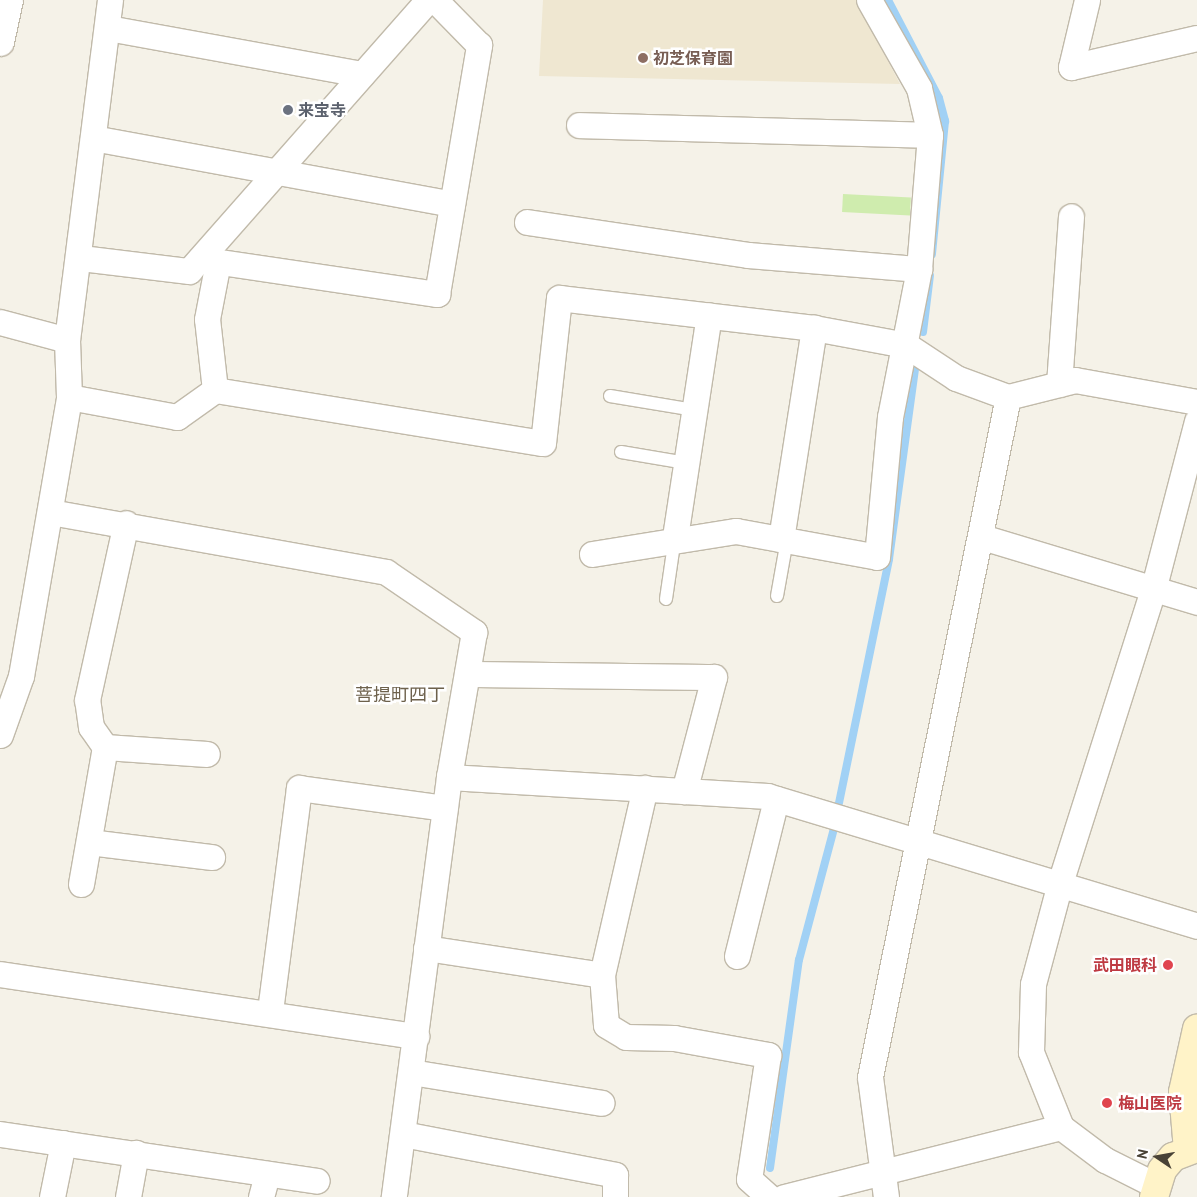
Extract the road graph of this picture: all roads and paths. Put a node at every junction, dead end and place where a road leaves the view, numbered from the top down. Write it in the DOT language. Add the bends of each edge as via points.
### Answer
graph roads {
  1 [pos="9,0"];
  2 [pos="110,0"];
  3 [pos="428,0"];
  4 [pos="435,0"];
  5 [pos="869,0"];
  6 [pos="1087,0"];
  7 [pos="108,28"];
  8 [pos="1197,38"];
  9 [pos="0,42"];
  10 [pos="362,74"];
  11 [pos="578,125"];
  12 [pos="930,135"];
  13 [pos="93,138"];
  14 [pos="276,172"];
  15 [pos="452,204"];
  16 [pos="1072,216"];
  17 [pos="527,222"];
  18 [pos="81,258"];
  19 [pos="209,260"];
  20 [pos="919,269"];
  21 [pos="709,316"];
  22 [pos="0,322"];
  23 [pos="814,328"];
  24 [pos="67,340"];
  25 [pos="906,345"];
  26 [pos="1059,384"];
  27 [pos="215,390"];
  28 [pos="610,396"];
  29 [pos="69,397"];
  30 [pos="1008,397"];
  31 [pos="1197,402"];
  32 [pos="695,410"];
  33 [pos="1197,421"];
  34 [pos="621,452"];
  35 [pos="686,463"];
  36 [pos="50,512"];
  37 [pos="126,523"];
  38 [pos="675,537"];
  39 [pos="982,537"];
  40 [pos="784,540"];
  41 [pos="592,554"];
  42 [pos="1153,590"];
  43 [pos="777,596"];
  44 [pos="666,599"];
  45 [pos="1197,602"];
  46 [pos="467,674"];
  47 [pos="0,735"];
  48 [pos="105,747"];
  49 [pos="207,754"];
  50 [pos="449,777"];
  51 [pos="645,788"];
  52 [pos="684,790"];
  53 [pos="776,799"];
  54 [pos="445,808"];
  55 [pos="916,839"];
  56 [pos="88,842"];
  57 [pos="212,857"];
  58 [pos="1060,882"];
  59 [pos="81,884"];
  60 [pos="1197,926"];
  61 [pos="426,948"];
  62 [pos="736,956"];
  63 [pos="0,974"];
  64 [pos="602,975"];
  65 [pos="270,1011"];
  66 [pos="1197,1029"];
  67 [pos="416,1036"];
  68 [pos="411,1072"];
  69 [pos="602,1104"];
  70 [pos="1061,1127"];
  71 [pos="0,1134"];
  72 [pos="403,1134"];
  73 [pos="62,1143"];
  74 [pos="1192,1149"];
  75 [pos="136,1153"];
  76 [pos="317,1181"];
  77 [pos="264,1186"];
  78 [pos="883,1186"];
  79 [pos="1154,1191"];
  80 [pos="52,1197"];
  81 [pos="128,1197"];
  82 [pos="394,1197"];
  83 [pos="615,1197"];
  84 [pos="769,1197"];
  85 [pos="784,1197"];
  1 -- 9 [label="street"];
  2 -- 7 [label="street"];
  3 -- 10 [label="street"];
  4 -- 15 [label="street" via="479,45"];
  5 -- 12 [label="street" via="919,88"];
  6 -- 8 [label="street" via="1071,67"];
  7 -- 10 [label="street"];
  7 -- 13 [label="street"];
  10 -- 14 [label="street"];
  11 -- 12 [label="street"];
  12 -- 20 [label="street"];
  13 -- 14 [label="street"];
  13 -- 18 [label="street"];
  14 -- 15 [label="street"];
  14 -- 19 [label="street"];
  15 -- 19 [label="street" via="437,294"];
  16 -- 26 [label="street"];
  17 -- 20 [label="street" via="748,255"];
  18 -- 19 [label="street" via="172,272 189,271"];
  18 -- 24 [label="street"];
  19 -- 27 [label="street" via="207,319"];
  20 -- 25 [label="street"];
  21 -- 23 [label="street"];
  21 -- 27 [label="street" via="559,298 543,443"];
  21 -- 32 [label="street"];
  22 -- 24 [label="street"];
  23 -- 25 [label="street"];
  23 -- 40 [label="street"];
  24 -- 29 [label="street"];
  25 -- 30 [label="street" via="956,378"];
  25 -- 40 [label="street" via="890,417 877,557"];
  26 -- 30 [label="street"];
  26 -- 31 [label="street" via="1075,380"];
  27 -- 29 [label="street" via="177,417"];
  28 -- 32 [label="lane"];
  29 -- 36 [label="street"];
  30 -- 39 [label="street"];
  32 -- 35 [label="street"];
  33 -- 42 [label="street"];
  34 -- 35 [label="lane"];
  35 -- 38 [label="street"];
  36 -- 37 [label="street"];
  36 -- 47 [label="street" via="21,676"];
  37 -- 46 [label="street" via="386,572 474,632"];
  37 -- 48 [label="street" via="87,700 91,727"];
  38 -- 40 [label="street" via="736,531"];
  38 -- 41 [label="street"];
  38 -- 44 [label="lane"];
  39 -- 42 [label="street"];
  39 -- 55 [label="street"];
  40 -- 43 [label="lane"];
  42 -- 45 [label="street"];
  42 -- 58 [label="street"];
  46 -- 50 [label="street"];
  46 -- 52 [label="street" via="714,677"];
  48 -- 49 [label="street"];
  48 -- 56 [label="street"];
  50 -- 51 [label="street"];
  50 -- 54 [label="street"];
  51 -- 52 [label="street"];
  51 -- 64 [label="street"];
  52 -- 53 [label="street"];
  53 -- 55 [label="street"];
  53 -- 62 [label="street"];
  54 -- 61 [label="street"];
  54 -- 65 [label="street" via="299,788"];
  55 -- 58 [label="street"];
  55 -- 78 [label="street" via="870,1077"];
  56 -- 57 [label="street"];
  56 -- 59 [label="street"];
  58 -- 60 [label="street"];
  58 -- 70 [label="street" via="1033,984 1031,1052"];
  61 -- 64 [label="street"];
  61 -- 67 [label="street"];
  63 -- 65 [label="street"];
  64 -- 84 [label="street" via="606,1025 626,1038 674,1038 768,1055 749,1179"];
  65 -- 67 [label="street"];
  66 -- 74 [label="main road" via="1184,1092"];
  67 -- 68 [label="street"];
  68 -- 69 [label="street"];
  68 -- 72 [label="street"];
  70 -- 78 [label="street"];
  70 -- 79 [label="street"];
  71 -- 73 [label="street"];
  72 -- 82 [label="street"];
  72 -- 83 [label="street" via="615,1175"];
  73 -- 75 [label="street"];
  73 -- 80 [label="street"];
  74 -- 79 [label="main road" via="1173,1158"];
  75 -- 77 [label="street"];
  75 -- 81 [label="street"];
  76 -- 77 [label="street"];
  78 -- 85 [label="street"];
}
